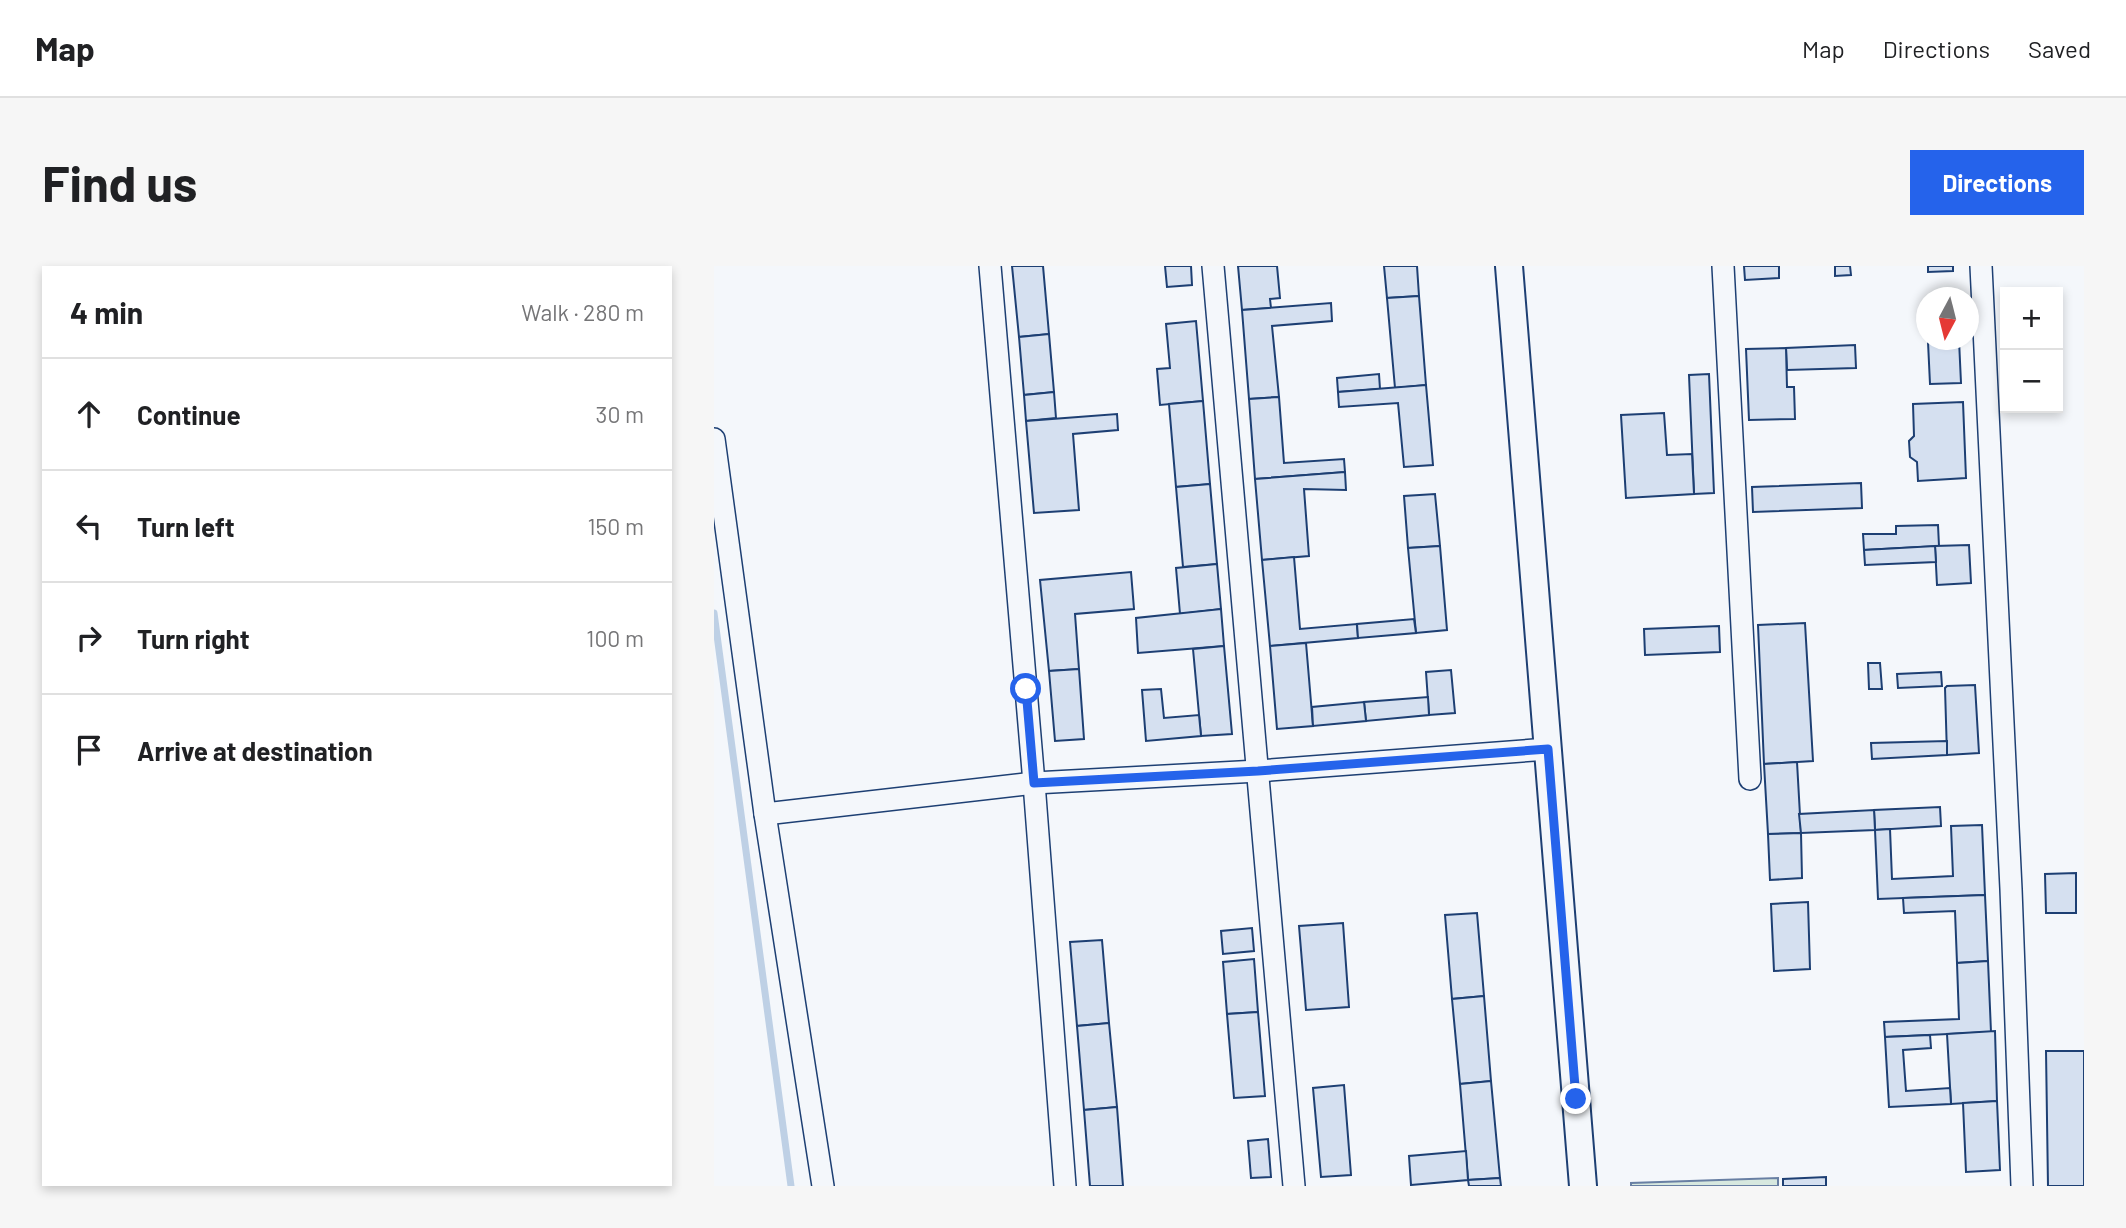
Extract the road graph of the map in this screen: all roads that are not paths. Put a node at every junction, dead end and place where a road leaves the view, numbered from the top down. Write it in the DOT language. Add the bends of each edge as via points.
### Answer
graph roads {
  1 [pos="989,266"];
  2 [pos="1213,266"];
  3 [pos="1509,266"];
  4 [pos="1723,266"];
  5 [pos="1981,266"];
  6 [pos="714,439"];
  7 [pos="1548,749"];
  8 [pos="1258,771"];
  9 [pos="1750,779"];
  10 [pos="1034,783"];
  11 [pos="765,814"];
  12 [pos="823,1186"];
  13 [pos="1065,1186"];
  14 [pos="1294,1186"];
  15 [pos="1583,1186"];
  16 [pos="2022,1186"];
  1 -- 10 [label="street"];
  2 -- 8 [label="street"];
  3 -- 7 [label="street"];
  4 -- 9 [label="street"];
  5 -- 16 [label="street"];
  6 -- 11 [label="street"];
  7 -- 8 [label="street"];
  7 -- 15 [label="street"];
  8 -- 10 [label="street"];
  8 -- 14 [label="street"];
  10 -- 11 [label="street"];
  10 -- 13 [label="street"];
  11 -- 12 [label="street"];
}
